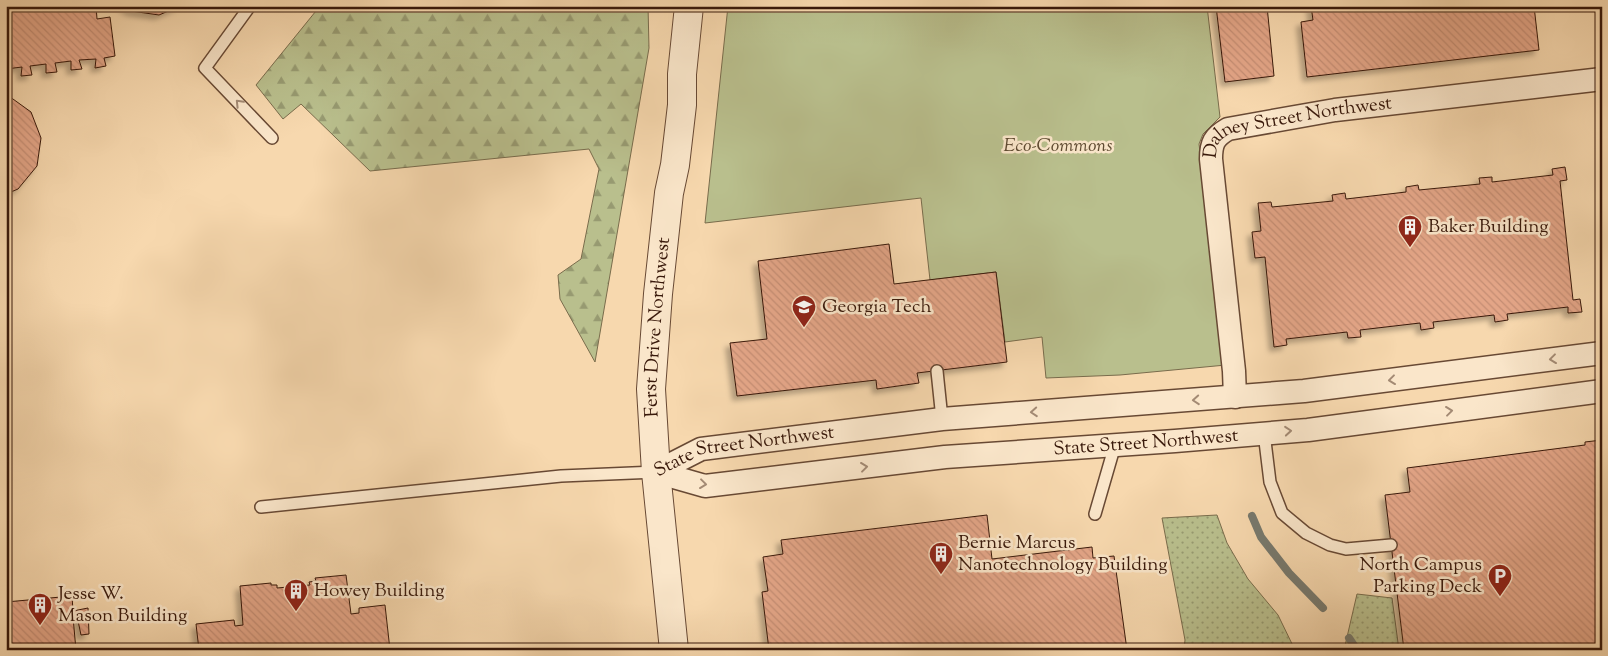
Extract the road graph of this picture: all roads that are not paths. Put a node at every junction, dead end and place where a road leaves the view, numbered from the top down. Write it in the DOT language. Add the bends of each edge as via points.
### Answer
graph roads {
  1 [pos="250,6"];
  2 [pos="689,6"];
  3 [pos="1602,79"];
  4 [pos="272,138"];
  5 [pos="1602,353"];
  6 [pos="938,370"];
  7 [pos="1602,391"];
  8 [pos="1235,397"];
  9 [pos="942,419"];
  10 [pos="1264,434"];
  11 [pos="1115,445"];
  12 [pos="656,472"];
  13 [pos="261,507"];
  14 [pos="1095,514"];
  15 [pos="1391,545"];
  16 [pos="674,650"];
  4 -- 1 [label="lane, one-way" via="205,68"];
  2 -- 12 [label="street, Ferst Drive Northwest" via="682,106 659,285 651,389"];
  3 -- 8 [label="street, Dalney Street Northwest" via="1335,110 1228,129 1217,135 1211,146 1210,159"];
  5 -- 8 [label="street, State Street Northwest, one-way"];
  6 -- 9 [label="lane"];
  10 -- 7 [label="street, State Street Northwest, one-way"];
  8 -- 9 [label="street, State Street Northwest, one-way"];
  9 -- 12 [label="street, State Street Northwest" via="701,449"];
  10 -- 11 [label="street, State Street Northwest"];
  10 -- 15 [label="lane" via="1270,482 1282,513 1306,533 1330,545 1346,549"];
  12 -- 11 [label="street, State Street Northwest, one-way" via="705,486 944,457"];
  11 -- 14 [label="lane"];
  12 -- 13 [label="lane" via="561,476"];
  12 -- 16 [label="street, Ferst Drive Northwest"];
}
